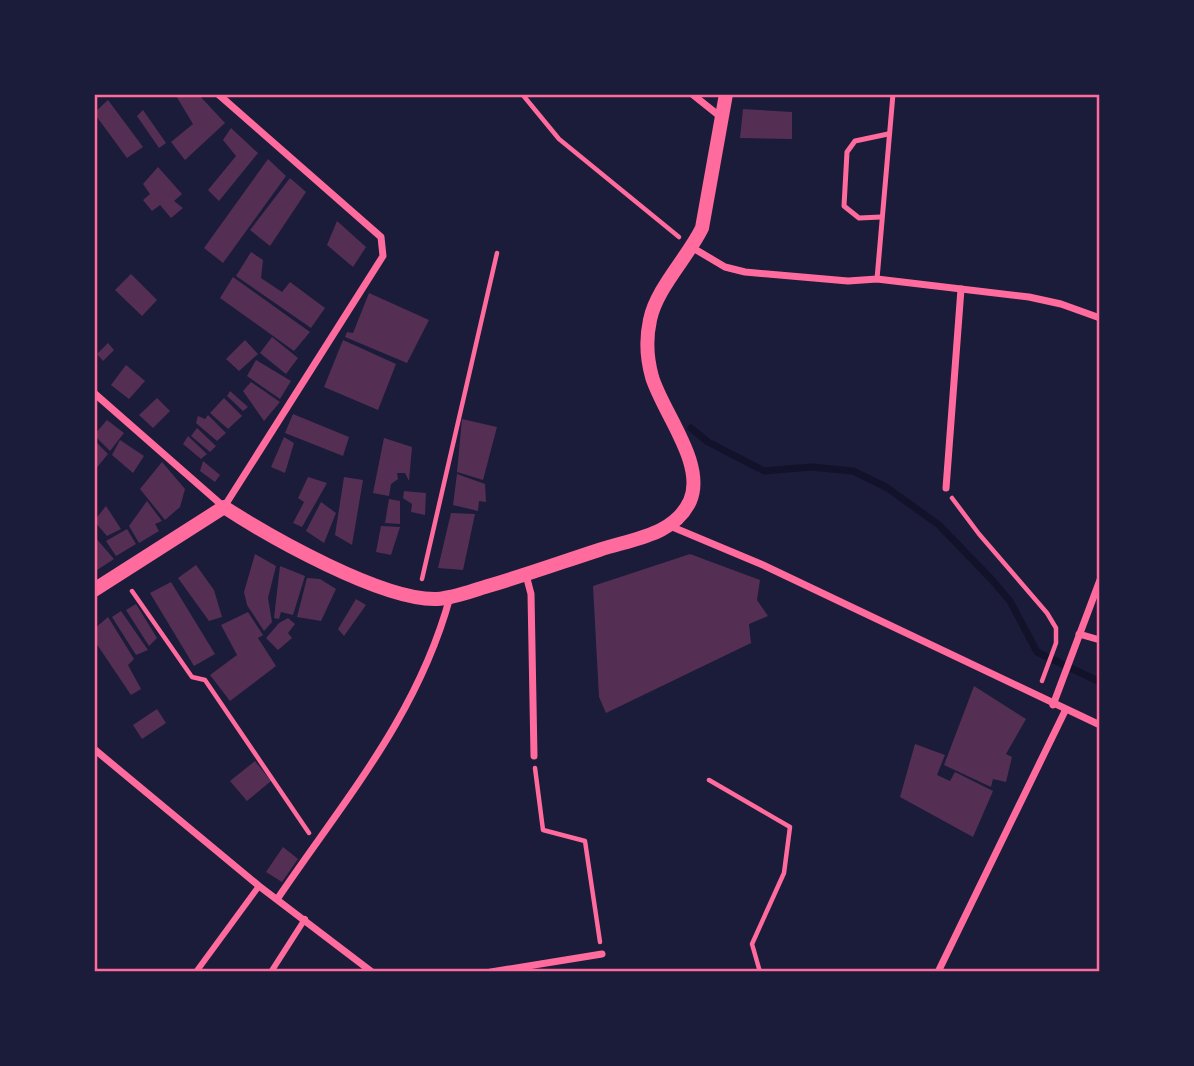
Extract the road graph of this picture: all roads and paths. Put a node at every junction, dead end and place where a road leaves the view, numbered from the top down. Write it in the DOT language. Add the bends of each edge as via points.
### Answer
graph roads {
  1 [pos="218,94"];
  2 [pos="522,94"];
  3 [pos="692,94"];
  4 [pos="726,94"];
  5 [pos="892,94"];
  6 [pos="722,118"];
  7 [pos="888,134"];
  8 [pos="881,217"];
  9 [pos="689,245"];
  10 [pos="497,253"];
  11 [pos="877,279"];
  12 [pos="961,289"];
  13 [pos="1100,318"];
  14 [pos="94,393"];
  15 [pos="946,488"];
  16 [pos="224,507"];
  17 [pos="670,526"];
  18 [pos="526,575"];
  19 [pos="1100,580"];
  20 [pos="94,590"];
  21 [pos="132,591"];
  22 [pos="418,597"];
  23 [pos="450,597"];
  24 [pos="1079,635"];
  25 [pos="1100,640"];
  26 [pos="1046,669"];
  27 [pos="1053,705"];
  28 [pos="1065,711"];
  29 [pos="1100,725"];
  30 [pos="94,749"];
  31 [pos="534,756"];
  32 [pos="709,780"];
  33 [pos="315,843"];
  34 [pos="259,886"];
  35 [pos="278,898"];
  36 [pos="305,919"];
  37 [pos="602,954"];
  38 [pos="196,971"];
  39 [pos="271,971"];
  40 [pos="372,971"];
  41 [pos="491,971"];
  42 [pos="760,971"];
  43 [pos="938,971"];
  1 -- 16 [label="street" via="380,237 383,256"];
  2 -- 9 [label="path" via="559,139"];
  3 -- 6 [label="street"];
  4 -- 6 [label="main road"];
  5 -- 7 [label="lane"];
  6 -- 9 [label="main road" via="708,212"];
  7 -- 8 [label="lane"];
  7 -- 8 [label="lane" via="855,141 847,152 844,206 859,218"];
  8 -- 11 [label="lane"];
  9 -- 11 [label="street" via="725,267 745,272 848,281"];
  9 -- 17 [label="main road" via="659,295 649,320 647,349 652,377 692,474 690,500"];
  10 -- 22 [label="path"];
  11 -- 12 [label="street"];
  12 -- 13 [label="street" via="1061,304"];
  12 -- 15 [label="street"];
  14 -- 16 [label="street"];
  15 -- 26 [label="path" via="1056,628 1056,643"];
  16 -- 20 [label="main road"];
  16 -- 22 [label="main road" via="369,582"];
  17 -- 18 [label="main road"];
  17 -- 27 [label="street" via="763,565"];
  18 -- 23 [label="main road"];
  18 -- 31 [label="street" via="531,594"];
  19 -- 24 [label="street"];
  21 -- 33 [label="path" via="192,677 205,680"];
  22 -- 23 [label="main road"];
  23 -- 33 [label="street" via="411,700 389,740"];
  24 -- 25 [label="street"];
  24 -- 27 [label="street"];
  27 -- 28 [label="street"];
  28 -- 29 [label="street"];
  28 -- 43 [label="street"];
  30 -- 34 [label="street"];
  31 -- 37 [label="path" via="543,830 585,841"];
  32 -- 42 [label="path" via="790,827 784,873 752,944"];
  33 -- 35 [label="street"];
  34 -- 35 [label="street"];
  34 -- 38 [label="street"];
  35 -- 36 [label="street"];
  36 -- 39 [label="street"];
  36 -- 40 [label="street"];
  37 -- 41 [label="street"];
}
